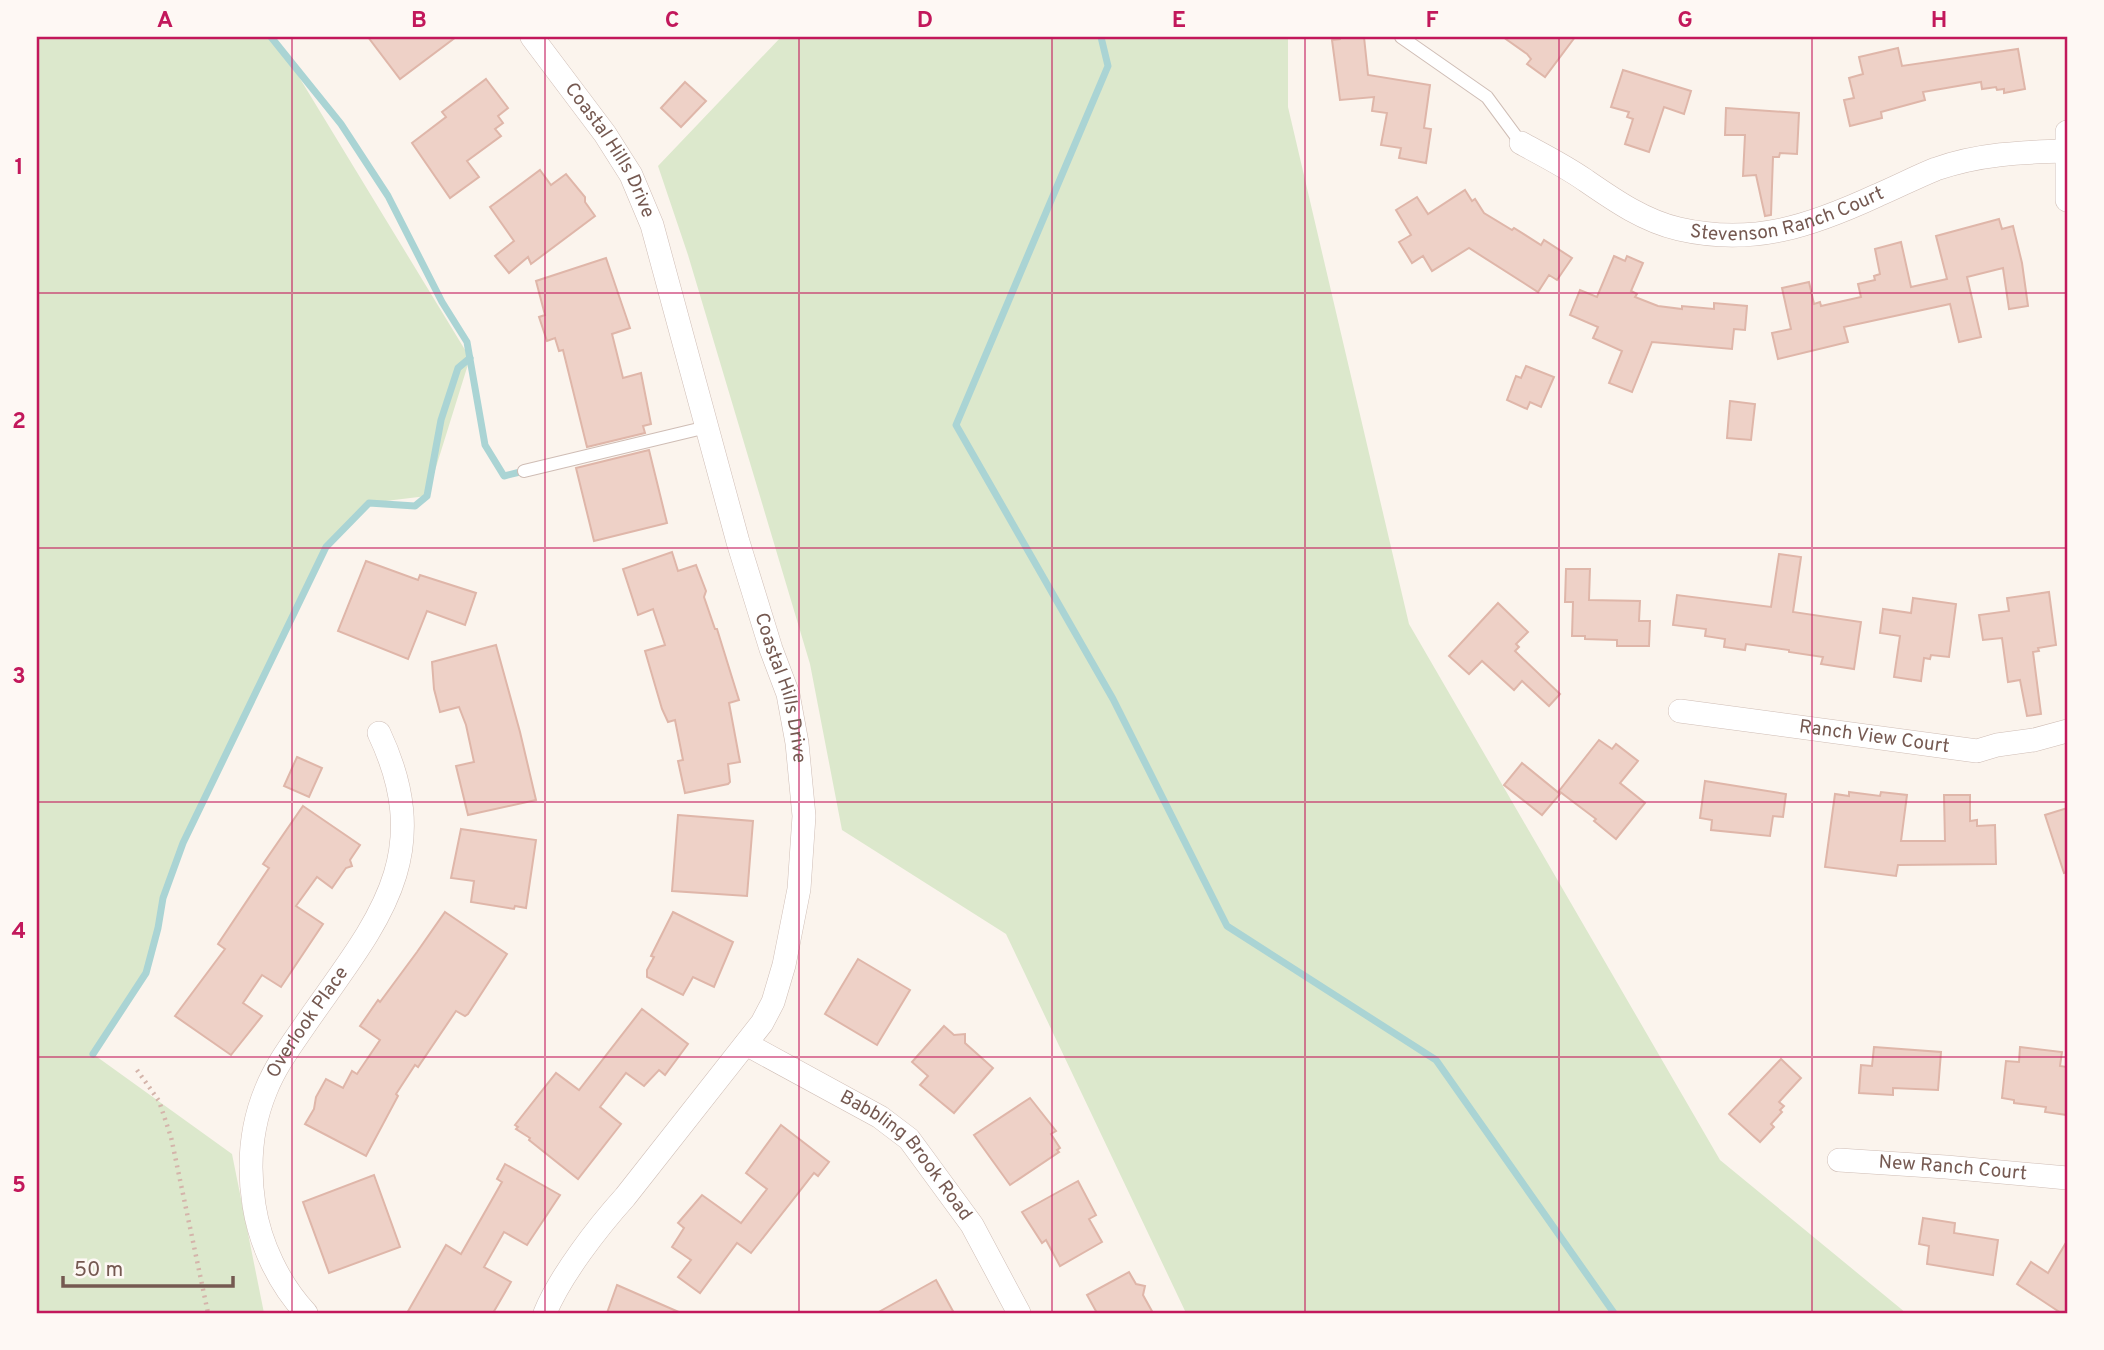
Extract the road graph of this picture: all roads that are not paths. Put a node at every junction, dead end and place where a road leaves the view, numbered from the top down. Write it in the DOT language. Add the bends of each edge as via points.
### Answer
graph roads {
  1 [pos="532,37"];
  2 [pos="1401,37"];
  3 [pos="2067,132"];
  4 [pos="1521,143"];
  5 [pos="2067,151"];
  6 [pos="2067,200"];
  7 [pos="707,426"];
  8 [pos="524,471"];
  9 [pos="1680,711"];
  10 [pos="2067,730"];
  11 [pos="379,733"];
  12 [pos="746,1044"];
  13 [pos="1839,1160"];
  14 [pos="2067,1178"];
  15 [pos="306,1313"];
  16 [pos="545,1313"];
  17 [pos="1019,1313"];
  1 -- 7 [label="street, Coastal Hills Drive" via="631,175 652,225"];
  2 -- 4 [label="lane" via="1487,97"];
  3 -- 5 [label="street"];
  4 -- 5 [label="street, Stevenson Ranch Court" via="1643,216 1678,229 1740,236 1817,222 1969,159"];
  5 -- 6 [label="street"];
  7 -- 8 [label="lane"];
  7 -- 12 [label="street, Coastal Hills Drive" via="738,542 788,694 802,780 802,859 793,928 773,1002"];
  9 -- 10 [label="street, Ranch View Court" via="1977,751"];
  11 -- 15 [label="street, Overlook Place" via="401,797 402,843 395,878 377,920 266,1089 253,1137 251,1187 261,1236 284,1285"];
  12 -- 16 [label="street, Coastal Hills Drive" via="606,1219"];
  12 -- 17 [label="street, Babbling Brook Road" via="880,1117 909,1139 972,1225"];
  13 -- 14 [label="street, New Ranch Court"];
}
